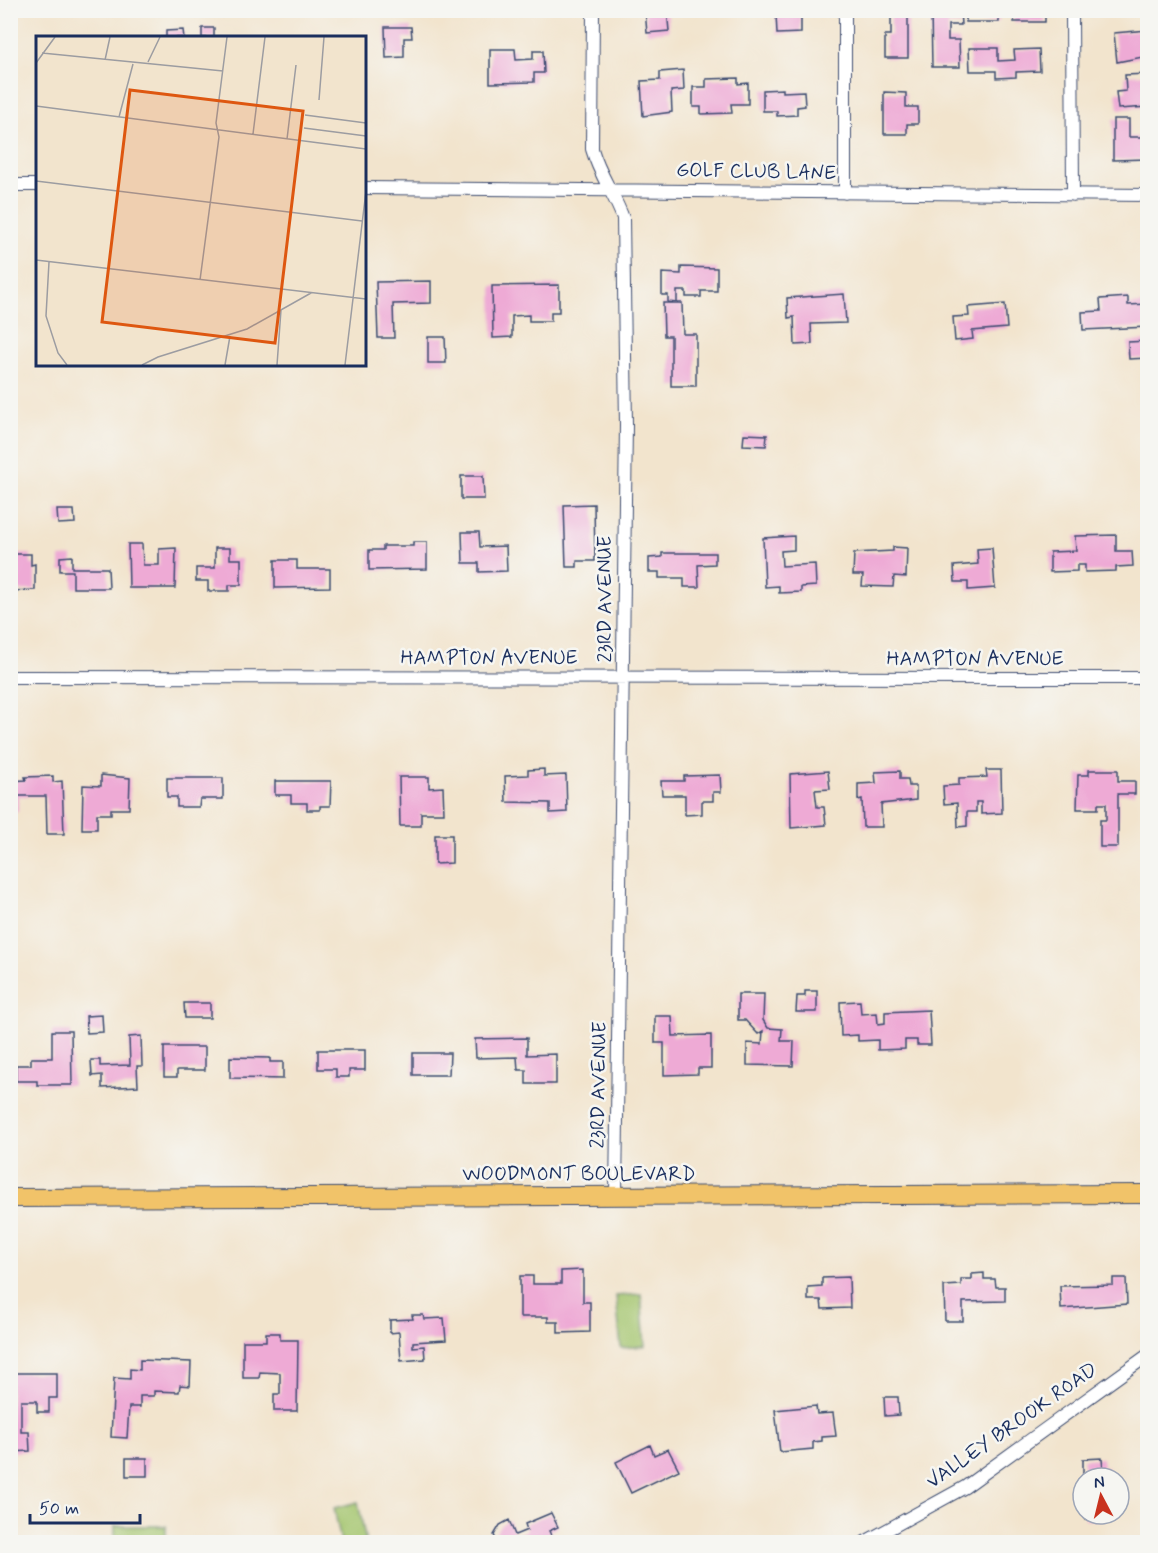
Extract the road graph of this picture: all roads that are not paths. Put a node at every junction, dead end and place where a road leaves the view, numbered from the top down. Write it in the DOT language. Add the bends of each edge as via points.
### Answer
graph roads {
  1 [pos="593,10"];
  2 [pos="845,10"];
  3 [pos="1072,10"];
  4 [pos="10,185"];
  5 [pos="36,185"];
  6 [pos="366,188"];
  7 [pos="609,189"];
  8 [pos="845,193"];
  9 [pos="1074,195"];
  10 [pos="1148,195"];
  11 [pos="10,677"];
  12 [pos="1148,678"];
  13 [pos="624,679"];
  14 [pos="1148,1194"];
  15 [pos="616,1196"];
  16 [pos="10,1198"];
  17 [pos="1148,1355"];
  18 [pos="865,1542"];
  1 -- 7 [label="street, 23RD AVENUE" via="592,149 597,170"];
  2 -- 8 [label="street"];
  3 -- 9 [label="street"];
  4 -- 5 [label="street"];
  6 -- 7 [label="street, GOLF CLUB LANE"];
  7 -- 8 [label="street, GOLF CLUB LANE"];
  7 -- 13 [label="street, 23RD AVENUE" via="623,218"];
  8 -- 9 [label="street, GOLF CLUB LANE"];
  9 -- 10 [label="street, GOLF CLUB LANE"];
  11 -- 13 [label="street, HAMPTON AVENUE"];
  12 -- 13 [label="street, HAMPTON AVENUE"];
  13 -- 15 [label="street, 23RD AVENUE"];
  14 -- 15 [label="main road, WOODMONT BOULEVARD"];
  15 -- 16 [label="main road, WOODMONT BOULEVARD"];
  17 -- 18 [label="street, VALLEY BROOK ROAD" via="965,1487"];
}
